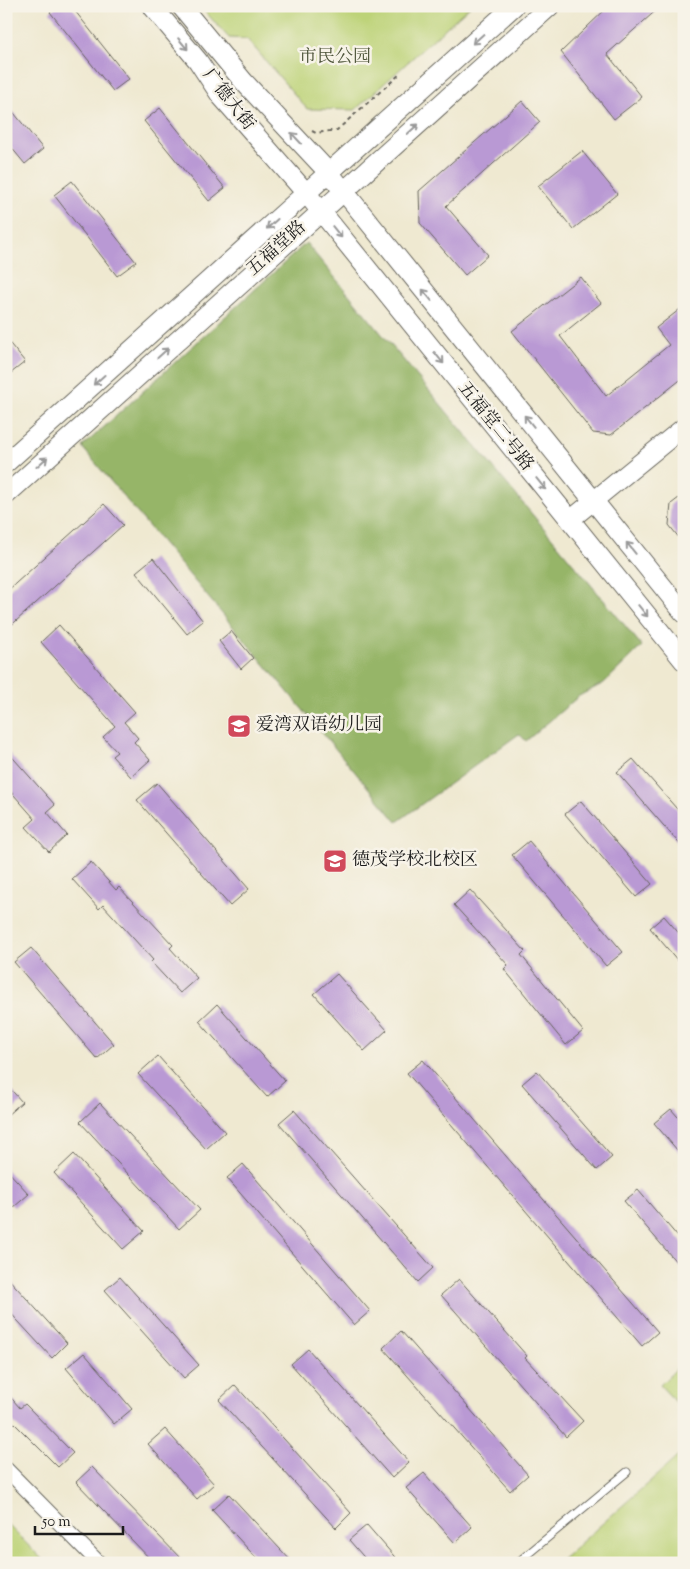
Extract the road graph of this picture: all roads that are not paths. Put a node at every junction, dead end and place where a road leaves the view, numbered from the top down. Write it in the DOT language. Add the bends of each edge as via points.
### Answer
graph roads {
  1 [pos="152,6"];
  2 [pos="181,6"];
  3 [pos="514,6"];
  4 [pos="550,6"];
  5 [pos="330,174"];
  6 [pos="343,191"];
  7 [pos="307,194"];
  8 [pos="320,211"];
  9 [pos="684,427"];
  10 [pos="6,463"];
  11 [pos="6,495"];
  12 [pos="593,501"];
  13 [pos="570,520"];
  14 [pos="684,613"];
  15 [pos="684,661"];
  16 [pos="6,1469"];
  17 [pos="627,1472"];
  18 [pos="99,1563"];
  19 [pos="517,1563"];
  1 -- 7 [label="main road, 广德大街, one-way" via="198,61 221,96"];
  5 -- 2 [label="main road, 广德大街, one-way" via="244,82"];
  3 -- 5 [label="main road, 五福堂路, one-way"];
  6 -- 4 [label="main road, 五福堂路, one-way"];
  5 -- 6 [label="main road, 五福堂二号路"];
  5 -- 7 [label="main road, 五福堂路"];
  6 -- 8 [label="main road, 五福堂路"];
  12 -- 6 [label="main road, 五福堂二号路, one-way"];
  7 -- 8 [label="main road, 五福堂二号路"];
  7 -- 10 [label="main road, 五福堂路, one-way"];
  11 -- 8 [label="main road, 五福堂路, one-way"];
  8 -- 13 [label="main road, 五福堂二号路, one-way"];
  9 -- 12 [label="street"];
  12 -- 13 [label="street"];
  14 -- 12 [label="main road, 五福堂二号路, one-way"];
  13 -- 15 [label="main road, 五福堂二号路, one-way"];
  16 -- 18 [label="street"];
  17 -- 19 [label="lane"];
}
